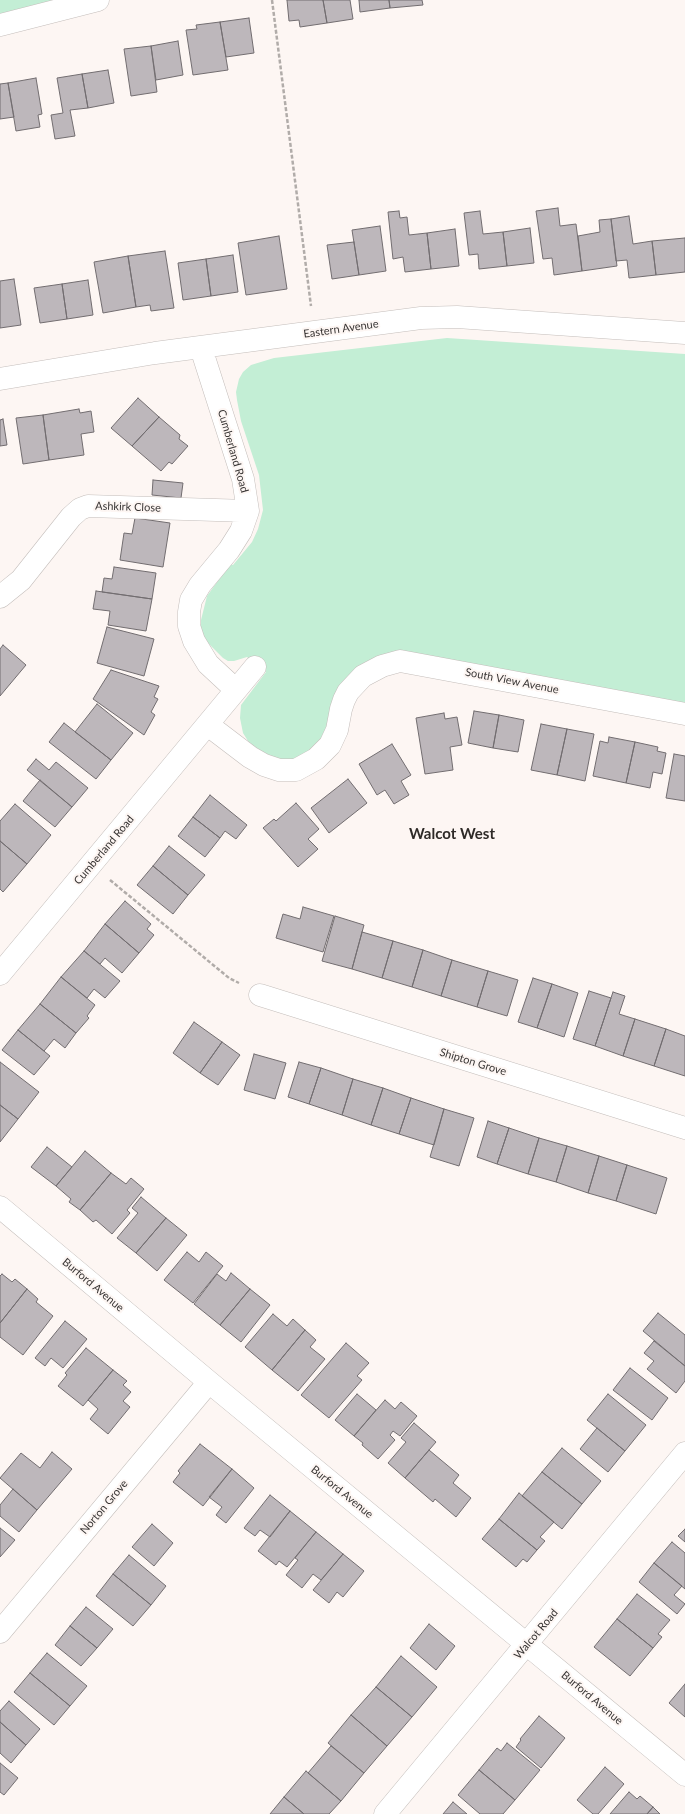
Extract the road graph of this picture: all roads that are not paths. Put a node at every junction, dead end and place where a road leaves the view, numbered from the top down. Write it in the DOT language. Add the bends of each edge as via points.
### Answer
graph roads {
  1 [pos="98,0"];
  2 [pos="0,25"];
  3 [pos="685,333"];
  4 [pos="201,348"];
  5 [pos="0,379"];
  6 [pos="248,511"];
  7 [pos="0,596"];
  8 [pos="255,667"];
  9 [pos="236,690"];
  10 [pos="685,714"];
  11 [pos="208,725"];
  12 [pos="0,974"];
  13 [pos="260,995"];
  14 [pos="685,1128"];
  15 [pos="0,1207"];
  16 [pos="208,1382"];
  17 [pos="685,1453"];
  18 [pos="0,1632"];
  19 [pos="528,1644"];
  20 [pos="685,1775"];
  21 [pos="385,1814"];
  1 -- 2 [label="street"];
  3 -- 4 [label="street, Eastern Avenue" via="456,317 421,318"];
  4 -- 5 [label="street, Eastern Avenue" via="155,353"];
  4 -- 6 [label="street, Cumberland Road" via="243,479"];
  6 -- 7 [label="street, Ashkirk Close" via="88,506 71,517 21,580"];
  6 -- 9 [label="street, Cumberland Road" via="241,531 229,550 191,600 189,612 189,626 200,653"];
  8 -- 9 [label="street, Cumberland Road"];
  9 -- 11 [label="street, Cumberland Road"];
  10 -- 11 [label="street, South View Avenue" via="400,661 371,670 363,676 348,692 330,745 316,759 296,770 279,770 264,765"];
  11 -- 12 [label="street, Cumberland Road"];
  13 -- 14 [label="street, Shipton Grove"];
  15 -- 16 [label="street, Burford Avenue"];
  16 -- 18 [label="street, Norton Grove"];
  16 -- 19 [label="street, Burford Avenue"];
  17 -- 19 [label="street, Walcot Road"];
  19 -- 20 [label="street, Burford Avenue"];
  19 -- 21 [label="street, Walcot Road"];
}
